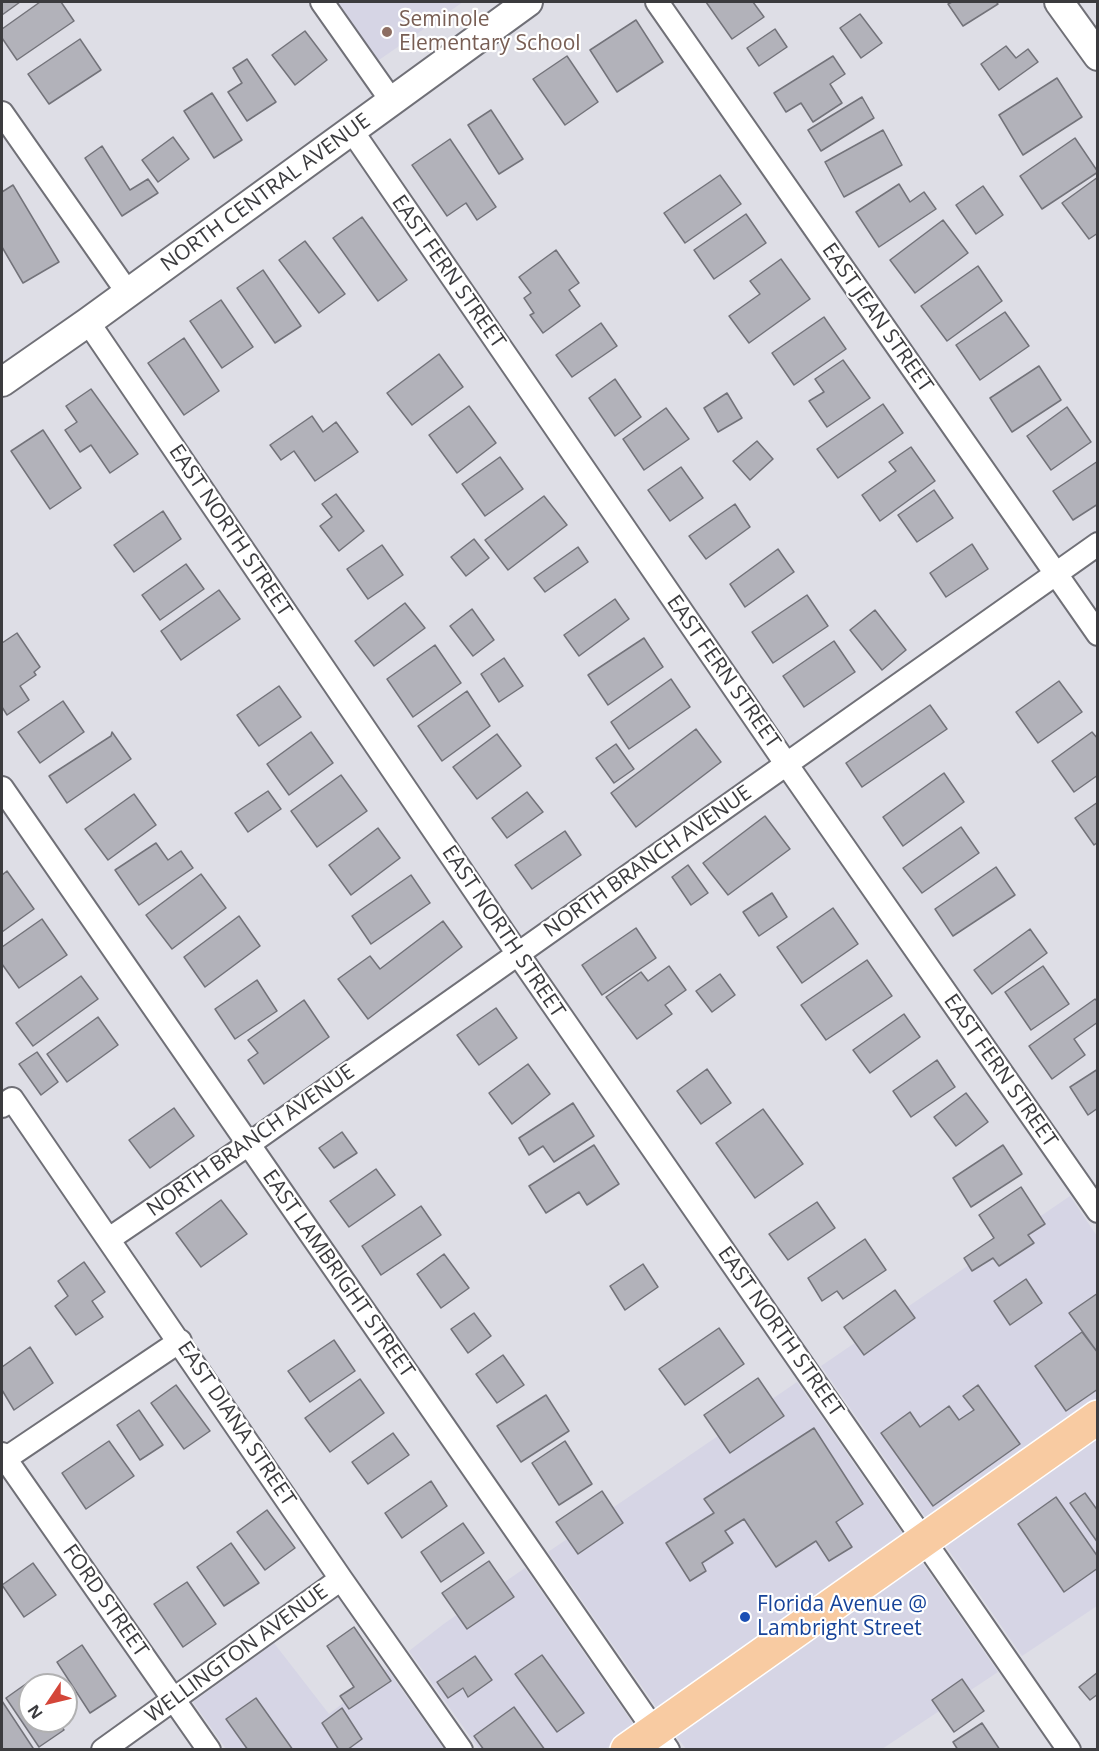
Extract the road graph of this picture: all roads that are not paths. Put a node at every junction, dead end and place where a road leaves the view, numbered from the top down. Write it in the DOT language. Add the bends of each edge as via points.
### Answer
graph roads {
  1 [pos="322,2"];
  2 [pos="528,2"];
  3 [pos="657,2"];
  4 [pos="1059,2"];
  5 [pos="1098,56"];
  6 [pos="391,100"];
  7 [pos="2,113"];
  8 [pos="352,131"];
  9 [pos="128,293"];
  10 [pos="88,322"];
  11 [pos="2,381"];
  12 [pos="1098,544"];
  13 [pos="1056,574"];
  14 [pos="1098,634"];
  15 [pos="787,765"];
  16 [pos="2,788"];
  17 [pos="518,954"];
  18 [pos="7,1102"];
  19 [pos="249,1144"];
  20 [pos="1098,1211"];
  21 [pos="109,1239"];
  22 [pos="180,1341"];
  23 [pos="1098,1417"];
  24 [pos="3,1458"];
  25 [pos="924,1539"];
  26 [pos="341,1579"];
  27 [pos="174,1700"];
  28 [pos="661,1740"];
  29 [pos="103,1749"];
  30 [pos="208,1749"];
  31 [pos="461,1749"];
  32 [pos="627,1749"];
  33 [pos="1069,1749"];
  1 -- 6 [label="street"];
  2 -- 6 [label="street, NORTH CENTRAL AVENUE"];
  3 -- 13 [label="street, EAST JEAN STREET"];
  4 -- 5 [label="street"];
  6 -- 8 [label="street, NORTH CENTRAL AVENUE"];
  7 -- 9 [label="street"];
  8 -- 9 [label="street, NORTH CENTRAL AVENUE"];
  8 -- 15 [label="street, EAST FERN STREET"];
  9 -- 10 [label="street, NORTH CENTRAL AVENUE"];
  10 -- 11 [label="street, NORTH CENTRAL AVENUE"];
  10 -- 17 [label="street, EAST NORTH STREET"];
  12 -- 13 [label="street, NORTH BRANCH AVENUE"];
  13 -- 14 [label="street, EAST JEAN STREET"];
  13 -- 15 [label="street, NORTH BRANCH AVENUE"];
  15 -- 17 [label="street, NORTH BRANCH AVENUE"];
  15 -- 20 [label="street, EAST FERN STREET"];
  16 -- 19 [label="street, EAST LAMBRIGHT STREET"];
  17 -- 19 [label="street, NORTH BRANCH AVENUE"];
  17 -- 25 [label="street, EAST NORTH STREET"];
  18 -- 21 [label="street, EAST DIANA STREET"];
  19 -- 21 [label="street, NORTH BRANCH AVENUE"];
  19 -- 28 [label="street, EAST LAMBRIGHT STREET"];
  21 -- 22 [label="street, EAST DIANA STREET"];
  22 -- 24 [label="street"];
  22 -- 26 [label="street, EAST DIANA STREET"];
  23 -- 25 [label="main road"];
  24 -- 27 [label="street, FORD STREET"];
  25 -- 28 [label="main road"];
  25 -- 33 [label="street, EAST NORTH STREET"];
  26 -- 27 [label="street, WELLINGTON AVENUE"];
  26 -- 31 [label="street, EAST DIANA STREET"];
  27 -- 29 [label="street, WELLINGTON AVENUE"];
  27 -- 30 [label="street, FORD STREET"];
  28 -- 32 [label="main road"];
}
